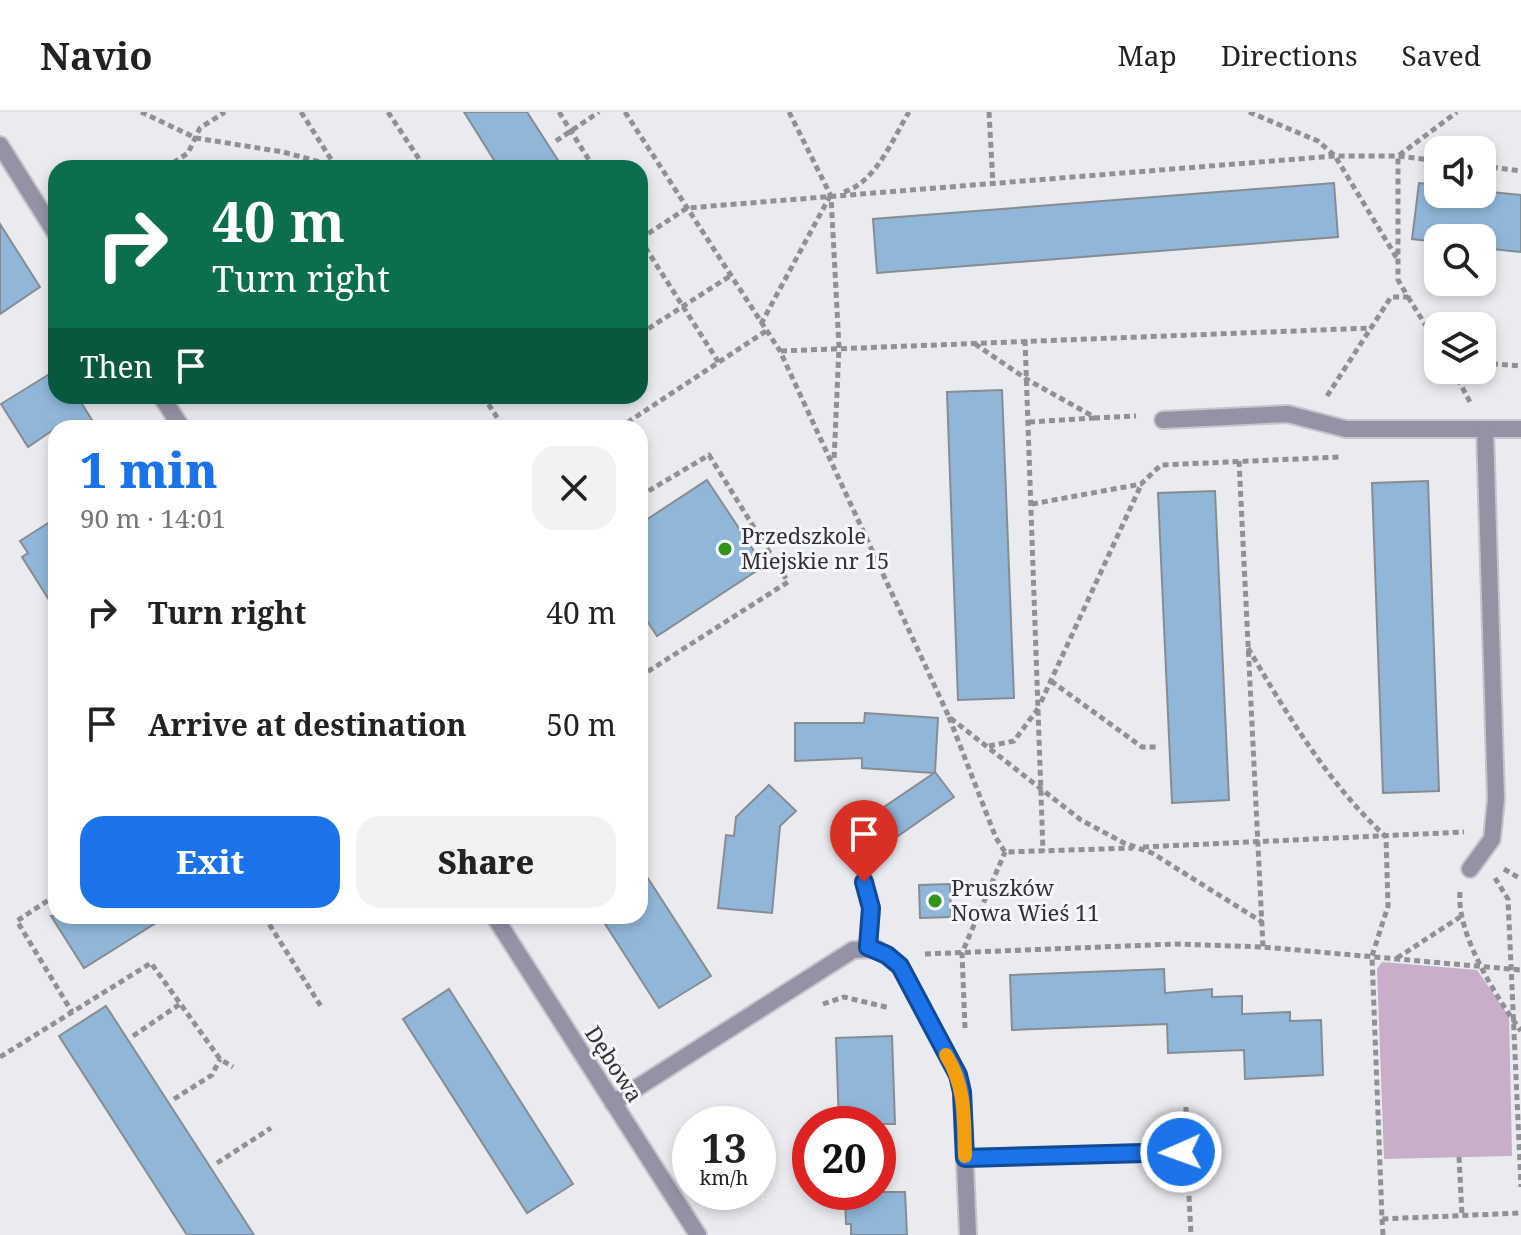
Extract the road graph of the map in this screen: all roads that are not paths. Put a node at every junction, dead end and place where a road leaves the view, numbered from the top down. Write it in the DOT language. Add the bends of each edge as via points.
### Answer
graph roads {
  1 [pos="0,145"];
  2 [pos="48,221"];
  3 [pos="1163,420"];
  4 [pos="1521,429"];
  5 [pos="1485,430"];
  6 [pos="1476,863"];
  7 [pos="864,882"];
  8 [pos="499,924"];
  9 [pos="868,947"];
  10 [pos="613,1103"];
  11 [pos="1181,1152"];
  12 [pos="965,1158"];
  13 [pos="698,1235"];
  14 [pos="968,1235"];
  1 -- 2 [label="street"];
  3 -- 5 [label="street" via="1288,414 1346,429"];
  4 -- 5 [label="street"];
  5 -- 6 [label="street" via="1495,829"];
  7 -- 9 [label="street" via="871,908"];
  8 -- 10 [label="street, Dębowa"];
  9 -- 10 [label="street" via="853,950"];
  9 -- 12 [label="street" via="900,966 958,1075"];
  10 -- 13 [label="street, Dębowa"];
  11 -- 12 [label="street"];
  12 -- 14 [label="street"];
}
